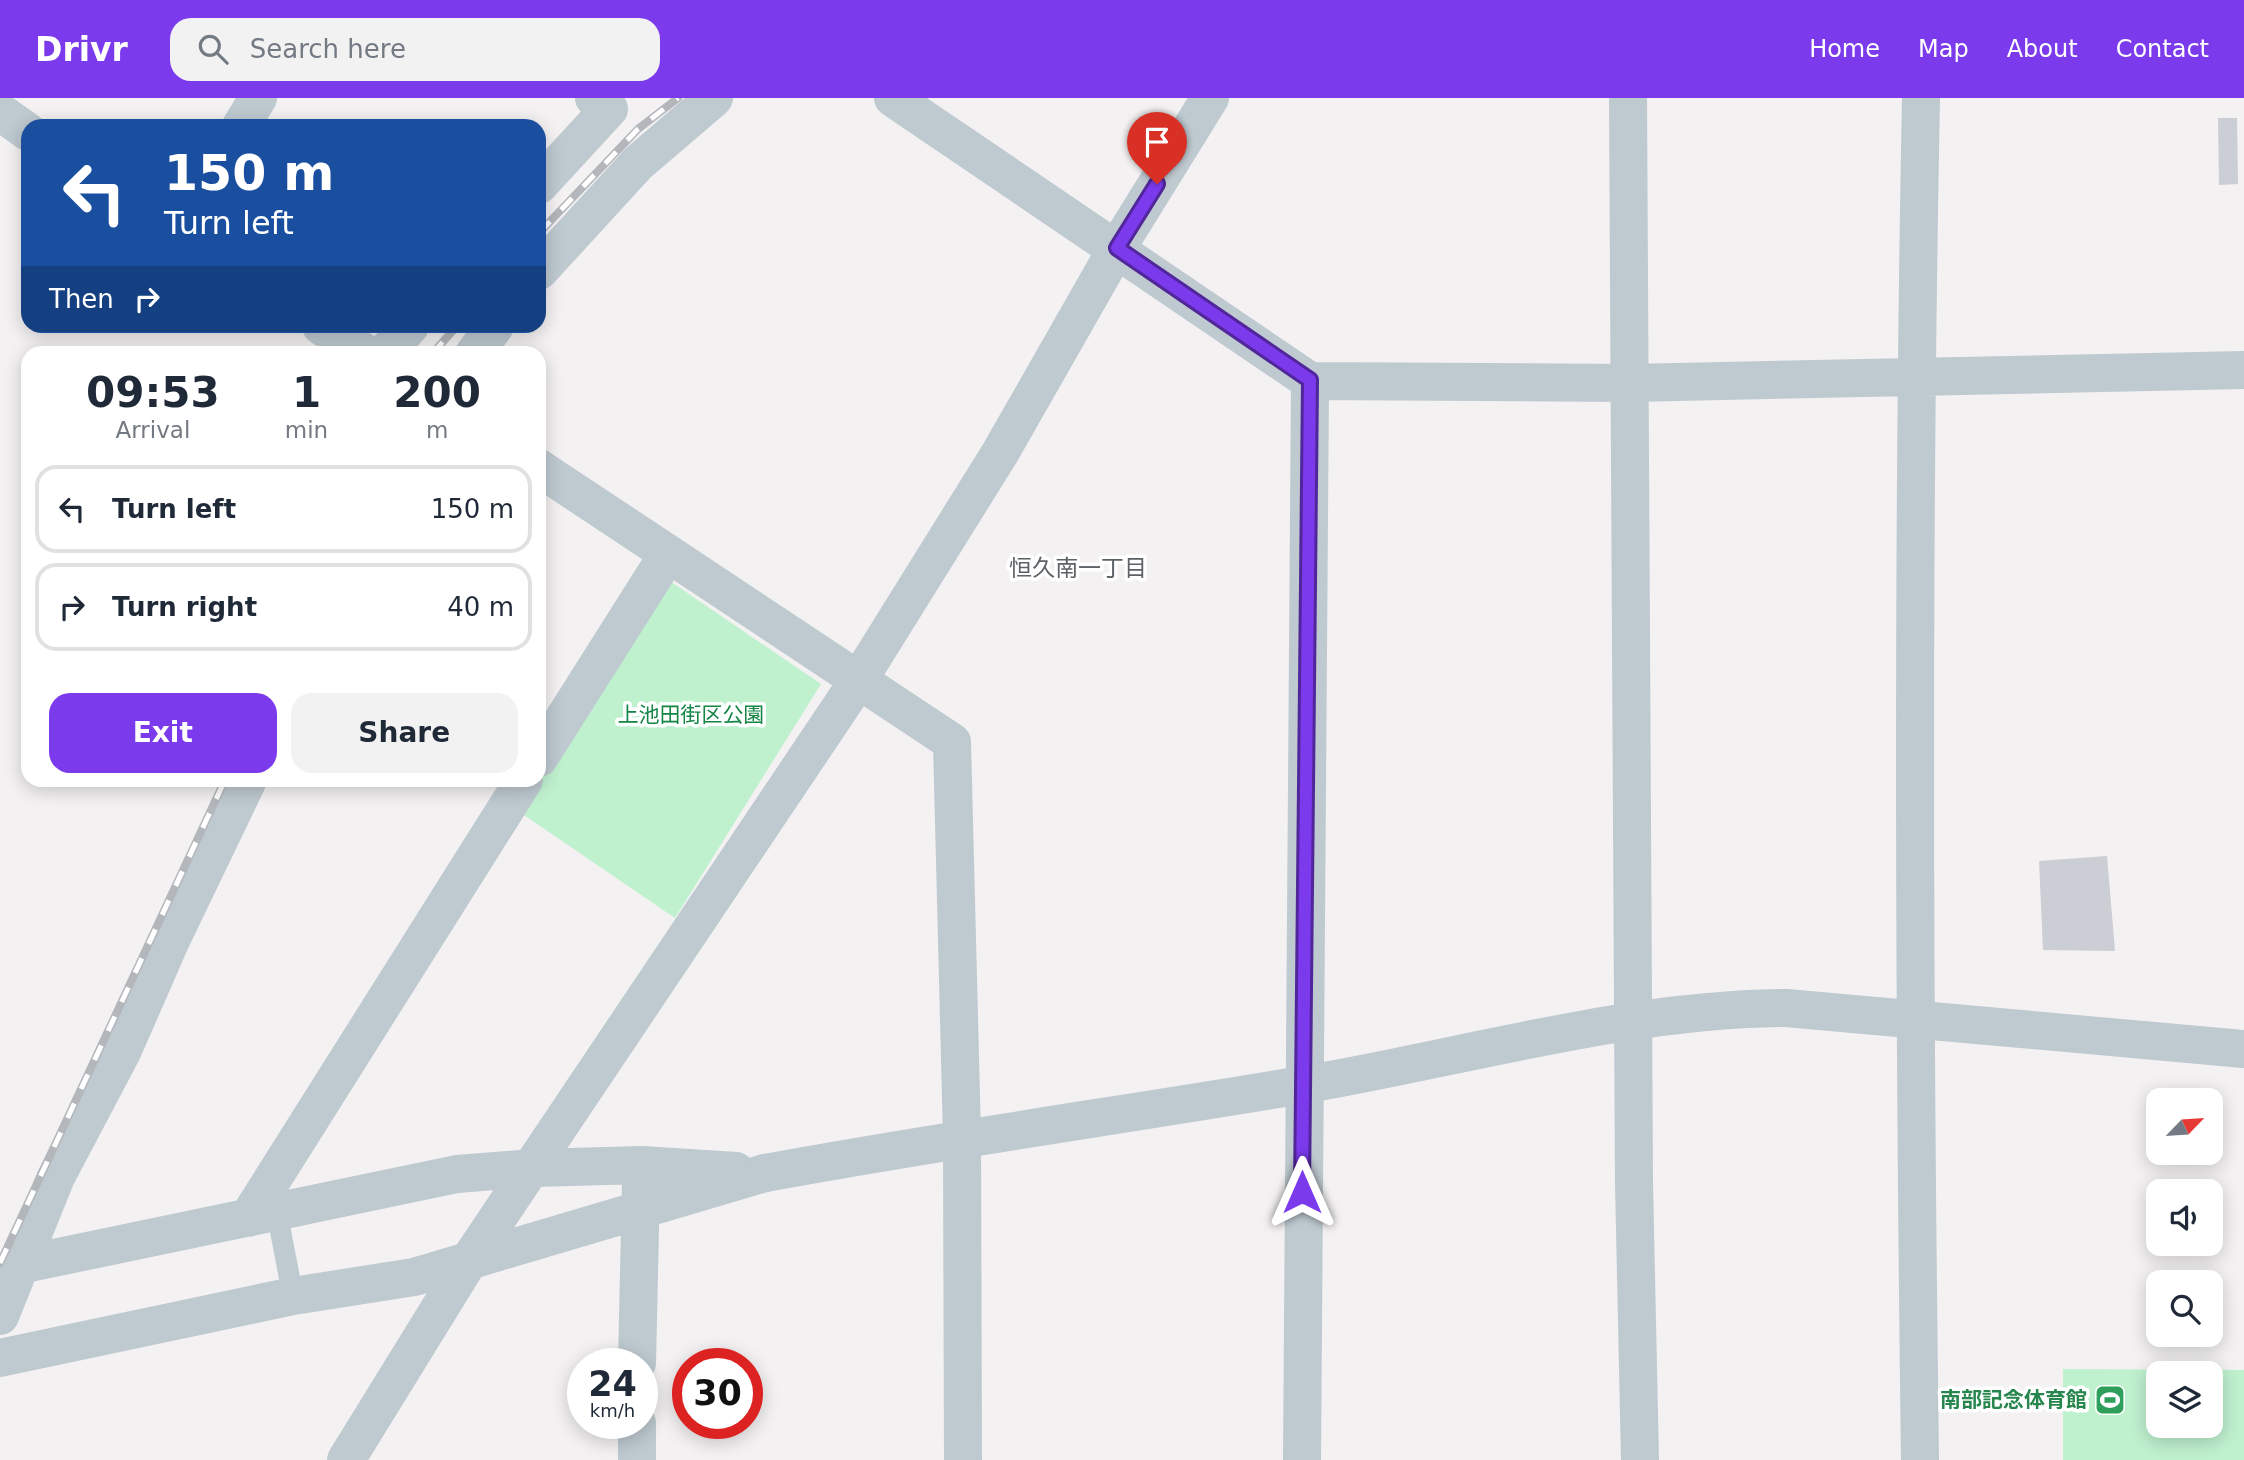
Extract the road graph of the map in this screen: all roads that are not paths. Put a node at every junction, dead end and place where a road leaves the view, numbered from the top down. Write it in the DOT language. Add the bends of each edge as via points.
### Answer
graph roads {
  1 [pos="258,98"];
  2 [pos="594,98"];
  3 [pos="714,98"];
  4 [pos="893,98"];
  5 [pos="1210,98"];
  6 [pos="1628,98"];
  7 [pos="1921,98"];
  8 [pos="0,112"];
  9 [pos="245,119"];
  10 [pos="21,127"];
  11 [pos="546,177"];
  12 [pos="1117,248"];
  13 [pos="546,263"];
  14 [pos="332,333"];
  15 [pos="404,333"];
  16 [pos="354,346"];
  17 [pos="391,346"];
  18 [pos="2244,370"];
  19 [pos="1916,377"];
  20 [pos="1310,380"];
  21 [pos="1630,383"];
  22 [pos="546,473"];
  23 [pos="668,554"];
  24 [pos="858,681"];
  25 [pos="546,747"];
  26 [pos="245,787"];
  27 [pos="520,787"];
  28 [pos="1914,1020"];
  29 [pos="1635,1021"];
  30 [pos="2244,1049"];
  31 [pos="1302,1085"];
  32 [pos="962,1137"];
  33 [pos="642,1165"];
  34 [pos="533,1168"];
  35 [pos="765,1173"];
  36 [pos="639,1209"];
  37 [pos="262,1216"];
  38 [pos="470,1259"];
  39 [pos="20,1265"];
  40 [pos="293,1296"];
  41 [pos="0,1317"];
  42 [pos="638,1348"];
  43 [pos="0,1358"];
  44 [pos="637,1439"];
  45 [pos="346,1460"];
  46 [pos="636,1460"];
  47 [pos="963,1460"];
  48 [pos="1302,1460"];
  49 [pos="1640,1460"];
  50 [pos="1920,1460"];
  1 -- 9 [label="street"];
  2 -- 11 [label="street" via="609,109"];
  3 -- 13 [label="street" via="638,163"];
  4 -- 12 [label="street"];
  5 -- 12 [label="street"];
  6 -- 21 [label="street"];
  7 -- 19 [label="street"];
  8 -- 10 [label="street"];
  12 -- 20 [label="street"];
  12 -- 24 [label="street" via="1000,453"];
  14 -- 16 [label="street"];
  15 -- 17 [label="street"];
  18 -- 19 [label="street"];
  19 -- 21 [label="street"];
  19 -- 28 [label="street"];
  20 -- 21 [label="street"];
  20 -- 31 [label="street"];
  21 -- 29 [label="street"];
  22 -- 23 [label="street"];
  23 -- 24 [label="street"];
  23 -- 25 [label="street"];
  24 -- 32 [label="street" via="952,742"];
  24 -- 34 [label="street"];
  26 -- 39 [label="street" via="122,1052 56,1177"];
  27 -- 37 [label="street"];
  28 -- 29 [label="street" via="1745,1008"];
  28 -- 30 [label="street"];
  28 -- 50 [label="street"];
  29 -- 31 [label="street"];
  29 -- 49 [label="street"];
  31 -- 32 [label="street"];
  31 -- 48 [label="street"];
  32 -- 35 [label="street"];
  32 -- 47 [label="street"];
  33 -- 34 [label="street"];
  33 -- 35 [label="street"];
  33 -- 36 [label="street"];
  34 -- 37 [label="street" via="457,1174"];
  34 -- 38 [label="street"];
  35 -- 36 [label="street"];
  36 -- 38 [label="street"];
  36 -- 42 [label="street"];
  37 -- 39 [label="street"];
  37 -- 40 [label="lane"];
  38 -- 40 [label="street" via="414,1277"];
  38 -- 45 [label="street"];
  39 -- 41 [label="street"];
  40 -- 43 [label="street"];
  44 -- 46 [label="street"];
}
